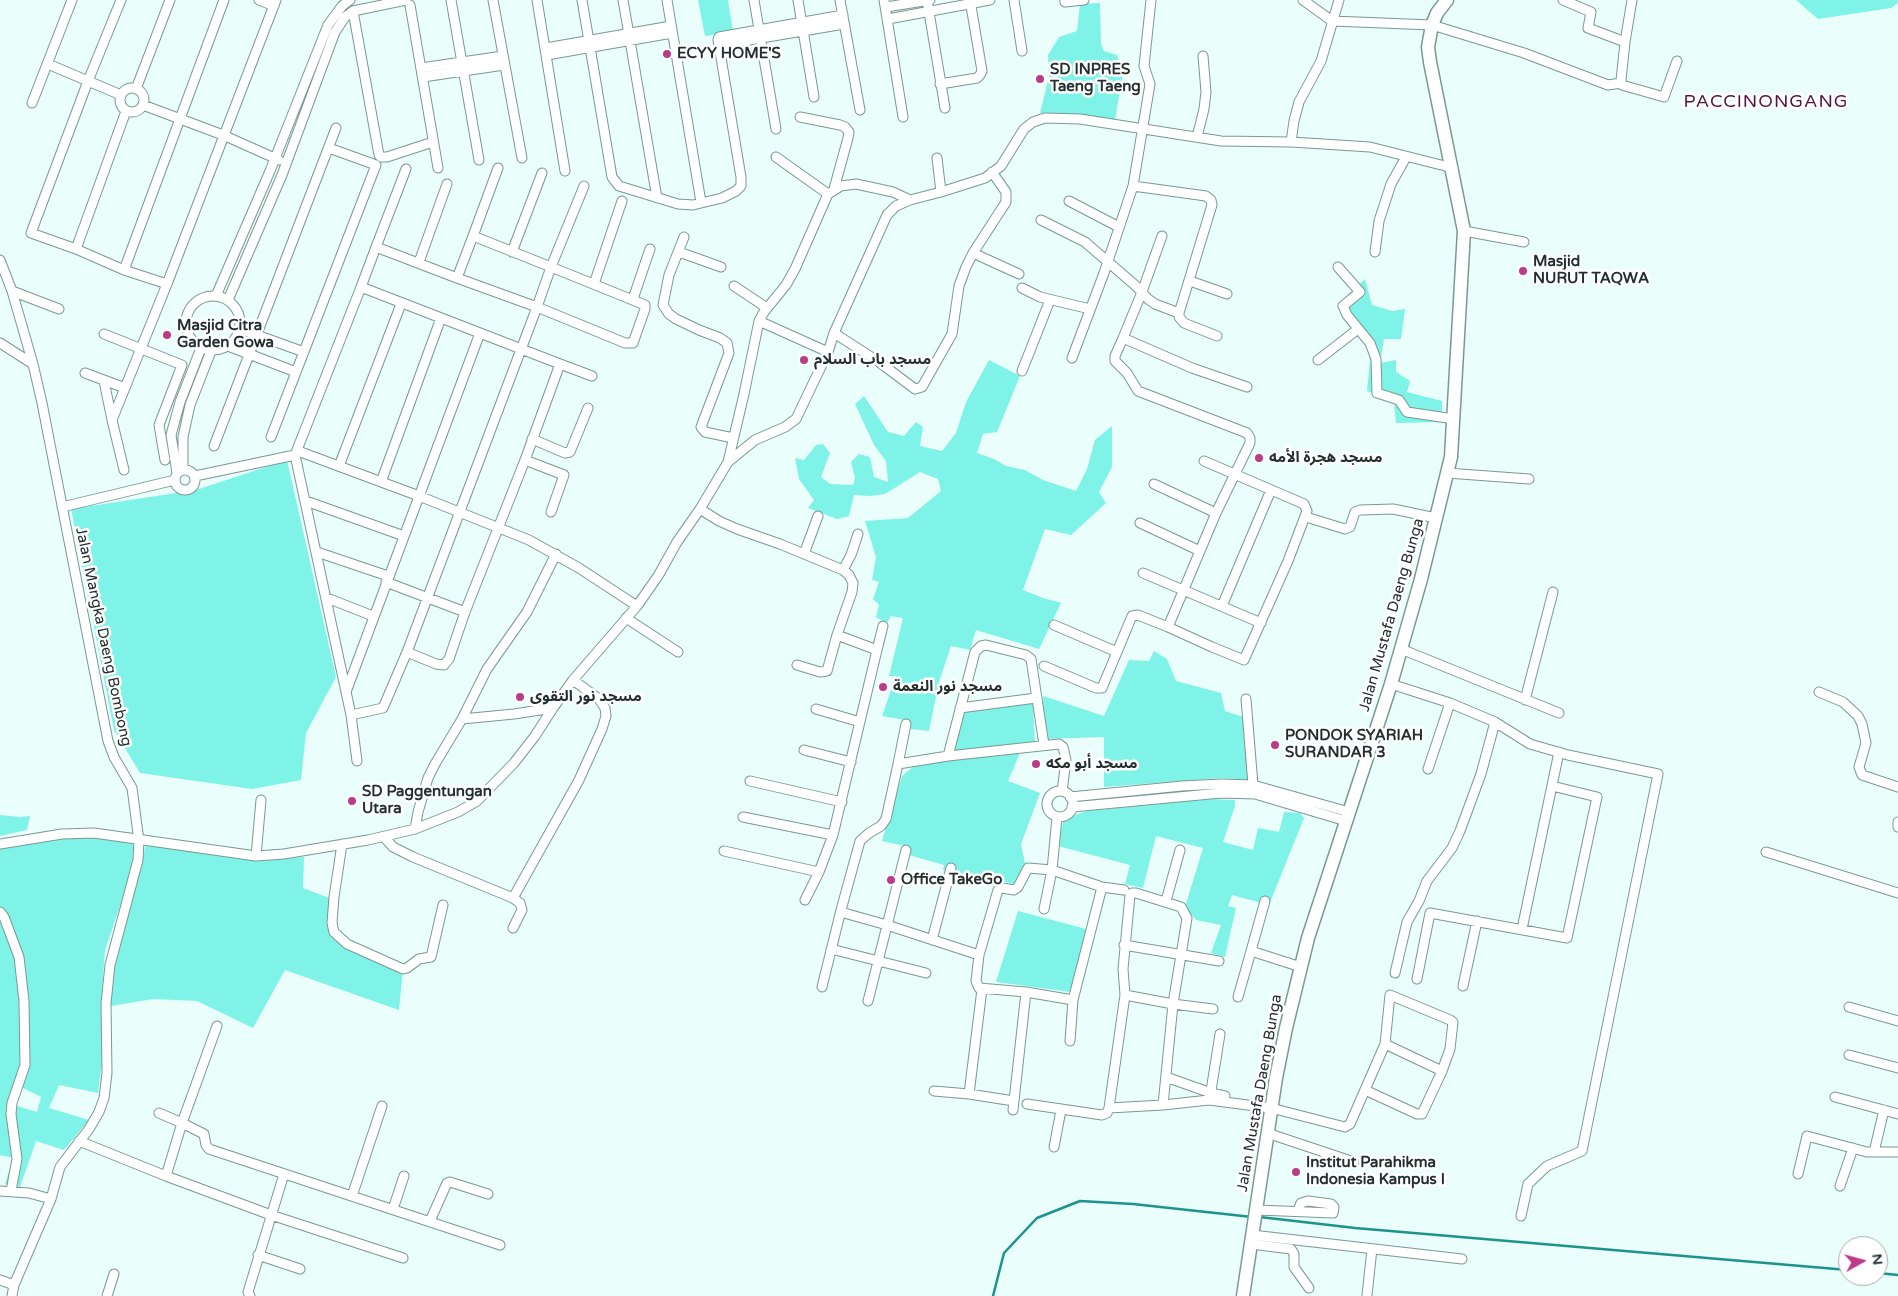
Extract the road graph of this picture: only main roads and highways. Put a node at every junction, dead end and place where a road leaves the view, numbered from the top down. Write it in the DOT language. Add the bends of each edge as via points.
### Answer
graph roads {
  1 [pos="1447,0"];
  2 [pos="1243,1296"];
  1 -- 2 [label="main road, Jalan Mustafa Daeng Bunga" via="1432,25 1428,47 1464,231 1451,457 1391,684 1300,967 1267,1133"];
}
